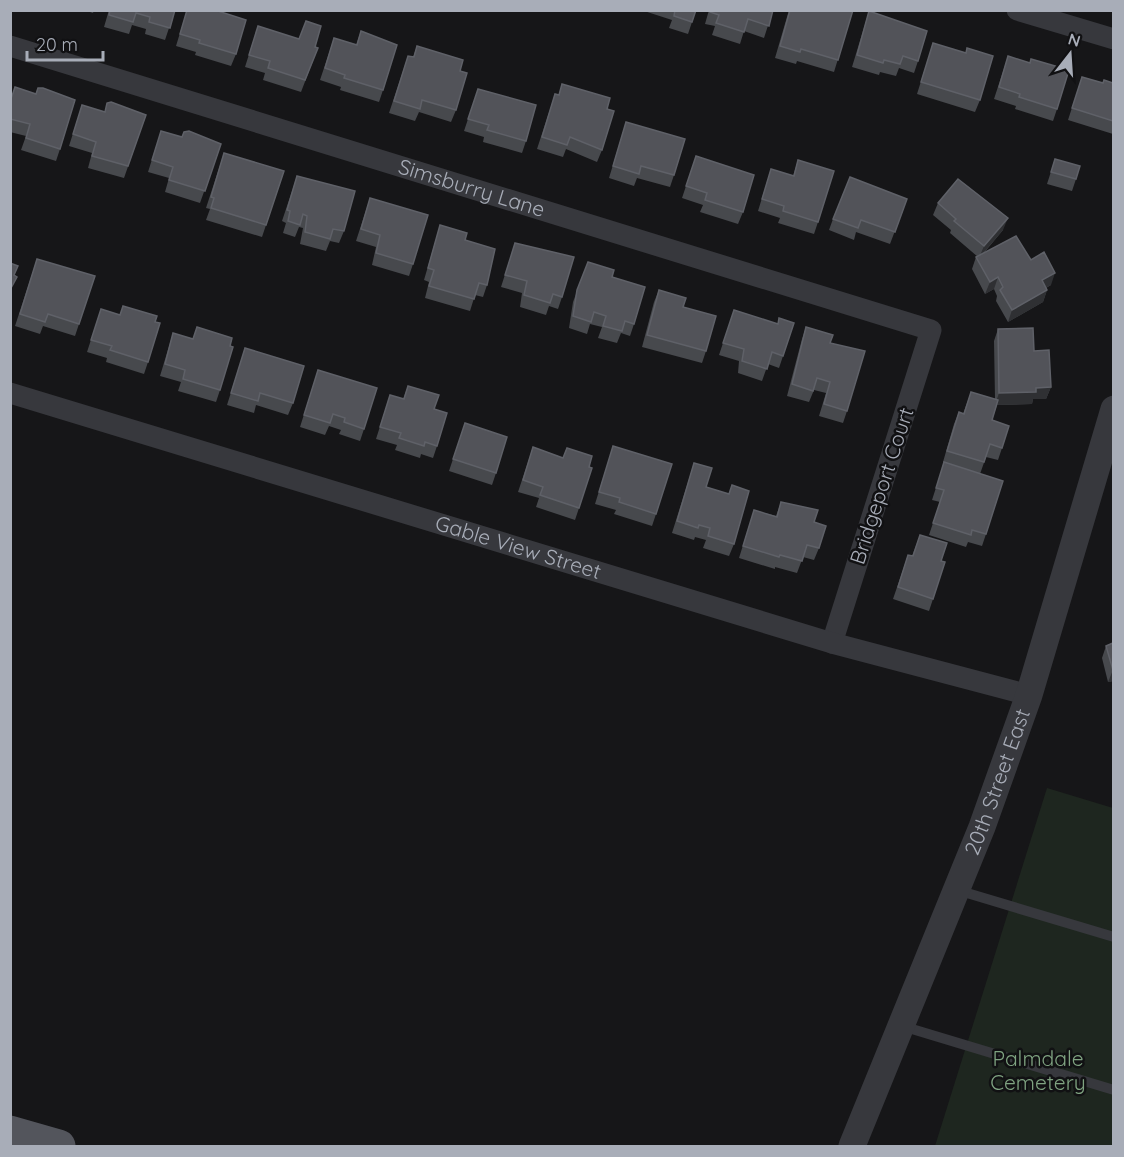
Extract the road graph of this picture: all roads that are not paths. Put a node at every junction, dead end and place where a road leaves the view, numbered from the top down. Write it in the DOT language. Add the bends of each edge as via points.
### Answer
graph roads {
  1 [pos="1017,10"];
  2 [pos="1113,39"];
  3 [pos="10,46"];
  4 [pos="932,330"];
  5 [pos="10,393"];
  6 [pos="1113,409"];
  7 [pos="832,643"];
  8 [pos="1029,695"];
  9 [pos="957,890"];
  10 [pos="1113,937"];
  11 [pos="902,1026"];
  12 [pos="1113,1090"];
  13 [pos="10,1132"];
  14 [pos="59,1146"];
  15 [pos="852,1146"];
  1 -- 2 [label="street"];
  3 -- 4 [label="street, Simsburry Lane"];
  4 -- 7 [label="street, Bridgeport Court"];
  5 -- 7 [label="street, Gable View Street"];
  6 -- 8 [label="street, 20th Street East"];
  7 -- 8 [label="street, Gable View Street"];
  8 -- 9 [label="street, 20th Street East"];
  9 -- 10 [label="lane"];
  9 -- 11 [label="street, 20th Street East"];
  11 -- 12 [label="lane"];
  11 -- 15 [label="street, 20th Street East"];
  13 -- 14 [label="main road"];
}
